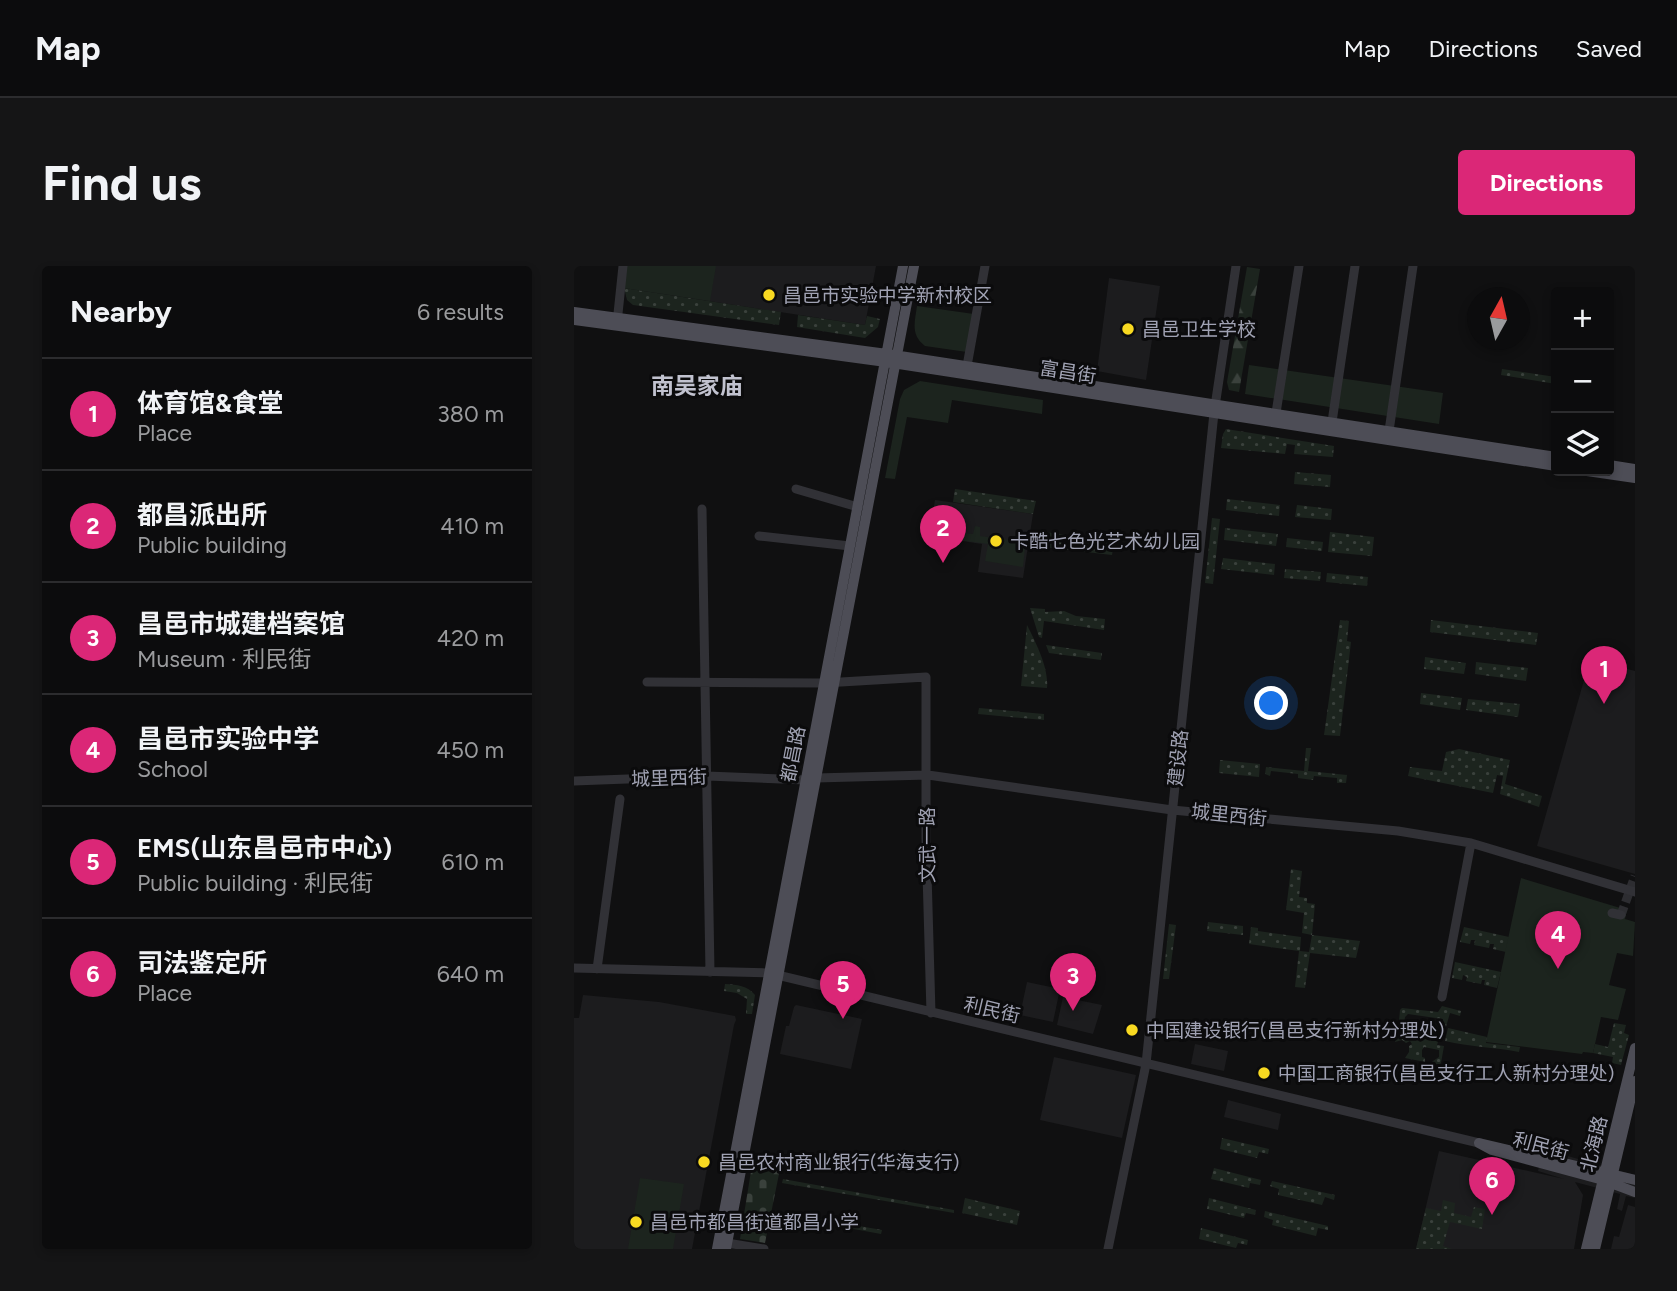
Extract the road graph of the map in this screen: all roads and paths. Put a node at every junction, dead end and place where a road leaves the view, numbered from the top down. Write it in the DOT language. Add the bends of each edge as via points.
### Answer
graph roads {
  1 [pos="623,266"];
  2 [pos="903,266"];
  3 [pos="914,266"];
  4 [pos="985,266"];
  5 [pos="1236,266"];
  6 [pos="1299,266"];
  7 [pos="1355,266"];
  8 [pos="1413,266"];
  9 [pos="574,312"];
  10 [pos="574,320"];
  11 [pos="617,322"];
  12 [pos="891,359"];
  13 [pos="967,366"];
  14 [pos="1215,408"];
  15 [pos="1276,414"];
  16 [pos="1332,422"];
  17 [pos="1389,431"];
  18 [pos="1551,456"];
  19 [pos="1551,465"];
  20 [pos="1614,466"];
  21 [pos="1635,469"];
  22 [pos="1614,475"];
  23 [pos="1635,478"];
  24 [pos="796,489"];
  25 [pos="858,507"];
  26 [pos="702,509"];
  27 [pos="759,536"];
  28 [pos="850,546"];
  29 [pos="707,681"];
  30 [pos="647,682"];
  31 [pos="829,683"];
  32 [pos="928,775"];
  33 [pos="707,776"];
  34 [pos="811,779"];
  35 [pos="574,781"];
  36 [pos="620,799"];
  37 [pos="1172,810"];
  38 [pos="1471,843"];
  39 [pos="1635,892"];
  40 [pos="574,968"];
  41 [pos="597,969"];
  42 [pos="710,972"];
  43 [pos="773,974"];
  44 [pos="1442,997"];
  45 [pos="931,1013"];
  46 [pos="1635,1048"];
  47 [pos="1146,1064"];
  48 [pos="1635,1081"];
  49 [pos="1479,1143"];
  50 [pos="1608,1178"];
  51 [pos="1635,1180"];
  52 [pos="1635,1192"];
  53 [pos="727,1246"];
  54 [pos="717,1249"];
  55 [pos="764,1249"];
  56 [pos="1108,1249"];
  57 [pos="1586,1249"];
  58 [pos="1595,1249"];
  1 -- 11 [label="street"];
  2 -- 12 [label="main road, 都昌路"];
  3 -- 12 [label="main road, 都昌路"];
  4 -- 13 [label="street"];
  5 -- 14 [label="street, 建设路"];
  6 -- 15 [label="street"];
  7 -- 16 [label="street"];
  8 -- 17 [label="street"];
  9 -- 11 [label="main road, 富昌街"];
  10 -- 11 [label="main road, 富昌街"];
  11 -- 12 [label="main road, 富昌街"];
  12 -- 13 [label="main road, 富昌街"];
  12 -- 14 [label="main road, 富昌街"];
  12 -- 25 [label="main road, 都昌路"];
  12 -- 31 [label="main road"];
  13 -- 14 [label="main road, 富昌街"];
  14 -- 15 [label="main road, 富昌街"];
  14 -- 19 [label="main road, 富昌街"];
  14 -- 37 [label="street, 建设路"];
  15 -- 16 [label="main road, 富昌街"];
  16 -- 17 [label="main road, 富昌街"];
  17 -- 18 [label="main road, 富昌街"];
  20 -- 21 [label="main road"];
  22 -- 23 [label="main road"];
  24 -- 25 [label="street"];
  25 -- 28 [label="main road, 都昌路"];
  26 -- 29 [label="street"];
  27 -- 28 [label="street"];
  28 -- 31 [label="main road, 都昌路"];
  29 -- 30 [label="street"];
  29 -- 31 [label="street"];
  29 -- 33 [label="street"];
  31 -- 32 [label="street, 文武一路" via="926,677"];
  31 -- 34 [label="main road, 都昌路"];
  32 -- 34 [label="street, 城里西街"];
  32 -- 37 [label="street, 城里西街"];
  32 -- 45 [label="street, 文武一路"];
  33 -- 34 [label="street, 城里西街"];
  33 -- 35 [label="street, 城里西街"];
  33 -- 42 [label="street"];
  34 -- 43 [label="main road, 都昌路"];
  36 -- 41 [label="street"];
  37 -- 38 [label="street, 城里西街" via="1398,831"];
  37 -- 47 [label="street, 建设路"];
  38 -- 39 [label="street, 城里西街"];
  38 -- 44 [label="street"];
  40 -- 41 [label="street, 利民街"];
  41 -- 42 [label="street, 利民街"];
  42 -- 43 [label="street, 利民街"];
  43 -- 45 [label="street, 利民街"];
  43 -- 53 [label="main road"];
  43 -- 54 [label="main road"];
  45 -- 47 [label="street, 利民街"];
  46 -- 50 [label="main road, 北海路"];
  47 -- 49 [label="street, 利民街"];
  47 -- 56 [label="street, 建设路"];
  48 -- 50 [label="main road, 北海路"];
  49 -- 50 [label="main road, 利民街"];
  50 -- 51 [label="main road, 利民街"];
  50 -- 52 [label="main road, 利民街"];
  50 -- 57 [label="main road, 北海路"];
  50 -- 58 [label="main road, 北海路"];
  53 -- 55 [label="street"];
}
